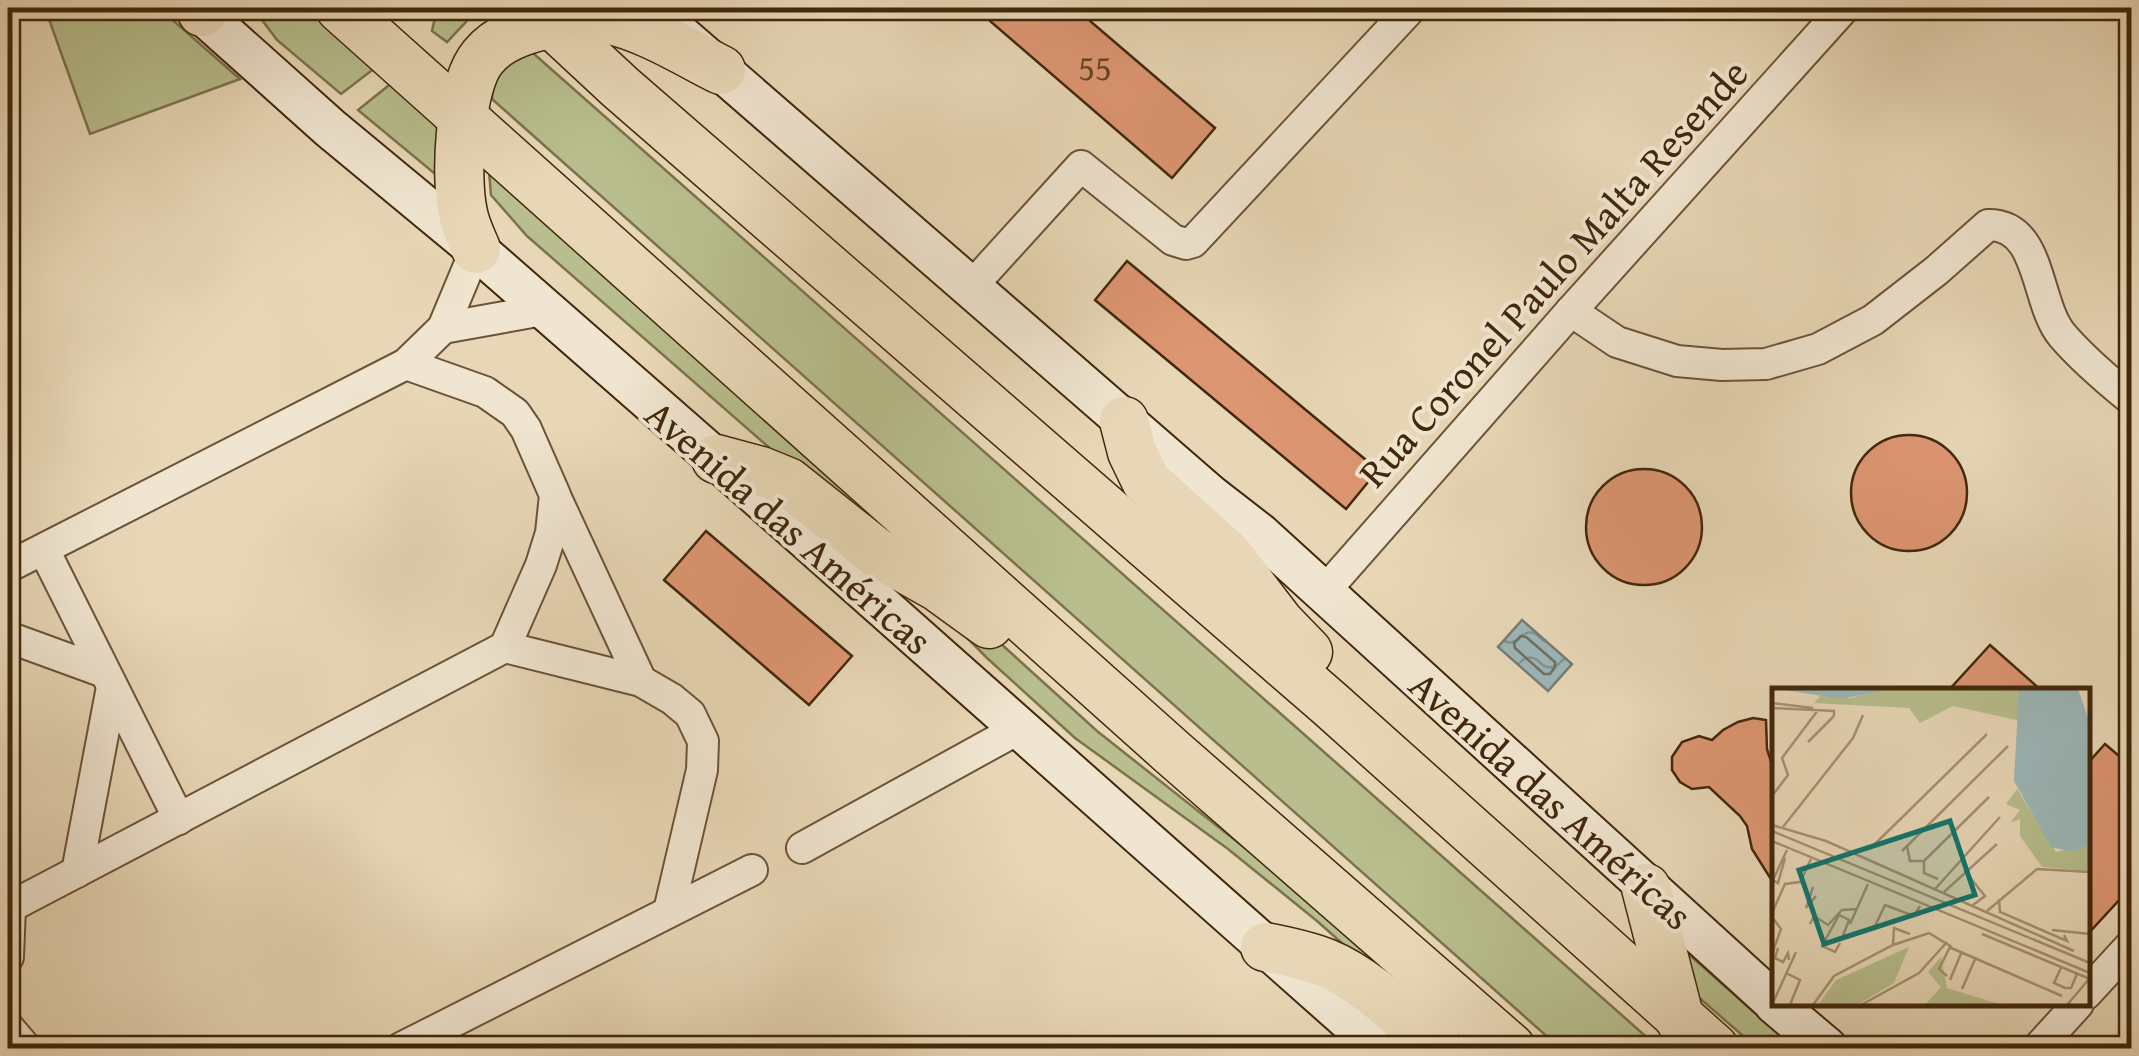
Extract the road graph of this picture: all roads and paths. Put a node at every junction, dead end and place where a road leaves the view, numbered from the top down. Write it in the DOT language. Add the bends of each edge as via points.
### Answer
graph roads {
  1 [pos="340,8"];
  2 [pos="649,8"];
  3 [pos="1411,8"];
  4 [pos="1844,8"];
  5 [pos="199,9"];
  6 [pos="544,16"];
  7 [pos="721,70"];
  8 [pos="464,117"];
  9 [pos="476,249"];
  10 [pos="971,287"];
  11 [pos="543,310"];
  12 [pos="1571,311"];
  13 [pos="442,328"];
  14 [pos="406,364"];
  15 [pos="2132,400"];
  16 [pos="1124,421"];
  17 [pos="716,460"];
  18 [pos="554,495"];
  19 [pos="44,550"];
  20 [pos="8,567"];
  21 [pos="1323,593"];
  22 [pos="8,637"];
  23 [pos="505,647"];
  24 [pos="108,679"];
  25 [pos="641,682"];
  26 [pos="1330,704"];
  27 [pos="1018,729"];
  28 [pos="1174,753"];
  29 [pos="179,819"];
  30 [pos="802,848"];
  31 [pos="752,870"];
  32 [pos="77,872"];
  33 [pos="1646,888"];
  34 [pos="9,908"];
  35 [pos="669,910"];
  36 [pos="2132,944"];
  37 [pos="1266,947"];
  38 [pos="8,957"];
  39 [pos="2089,991"];
  40 [pos="1772,1000"];
  41 [pos="1778,1006"];
  42 [pos="2076,1006"];
  43 [pos="8,1027"];
  44 [pos="1693,1038"];
  45 [pos="26,1048"];
  46 [pos="401,1048"];
  47 [pos="1380,1048"];
  48 [pos="1438,1048"];
  49 [pos="1511,1048"];
  50 [pos="1827,1048"];
  51 [pos="2038,1048"];
  1 -- 8 [label="highway"];
  2 -- 7 [label="main road, Avenida das Américas"];
  3 -- 10 [label="street" via="1193,242 1173,240 1080,166"];
  4 -- 12 [label="street, Rua Coronel Paulo Malta Resende"];
  5 -- 9 [label="main road, Avenida das Américas"];
  6 -- 7 [label="highway" via="610,20"];
  6 -- 8 [label="highway" via="482,58 469,82"];
  6 -- 26 [label="highway, Avenida das Américas"];
  7 -- 10 [label="main road, Avenida das Américas"];
  8 -- 9 [label="highway" via="462,213"];
  8 -- 28 [label="highway"];
  9 -- 11 [label="main road, Avenida das Américas"];
  9 -- 13 [label="street"];
  10 -- 16 [label="main road, Avenida das Américas"];
  11 -- 13 [label="street"];
  11 -- 17 [label="main road, Avenida das Américas"];
  12 -- 15 [label="street" via="1617,342 1676,361 1766,364 1873,320 1988,225 1998,225 2020,236 2060,334"];
  12 -- 21 [label="street, Rua Coronel Paulo Malta Resende"];
  13 -- 14 [label="street"];
  14 -- 18 [label="street" via="485,392 515,413"];
  14 -- 19 [label="street"];
  16 -- 21 [label="main road, Avenida das Américas"];
  16 -- 26 [label="highway" via="1146,480 1228,555 1318,662"];
  17 -- 27 [label="main road, Avenida das Américas"];
  17 -- 28 [label="highway" via="788,482 876,552 976,613 1104,724"];
  18 -- 23 [label="street" via="541,566"];
  18 -- 25 [label="street"];
  19 -- 20 [label="street"];
  19 -- 24 [label="street"];
  21 -- 33 [label="main road, Avenida das Américas"];
  22 -- 24 [label="street"];
  23 -- 25 [label="street"];
  23 -- 29 [label="street"];
  24 -- 29 [label="street"];
  24 -- 32 [label="street"];
  25 -- 35 [label="street" via="690,714 703,741"];
  26 -- 44 [label="highway, Avenida das Américas"];
  27 -- 30 [label="street"];
  27 -- 37 [label="main road, Avenida das Américas"];
  28 -- 49 [label="highway"];
  29 -- 32 [label="street"];
  31 -- 35 [label="street"];
  32 -- 34 [label="street"];
  33 -- 40 [label="main road, Avenida das Américas"];
  33 -- 44 [label="highway"];
  34 -- 38 [label="street"];
  35 -- 46 [label="street"];
  36 -- 39 [label="street"];
  37 -- 47 [label="main road, Avenida das Américas"];
  37 -- 48 [label="highway" via="1331,965"];
  41 -- 50 [label="main road, Avenida das Américas"];
  42 -- 51 [label="street"];
  43 -- 45 [label="street"];
}
